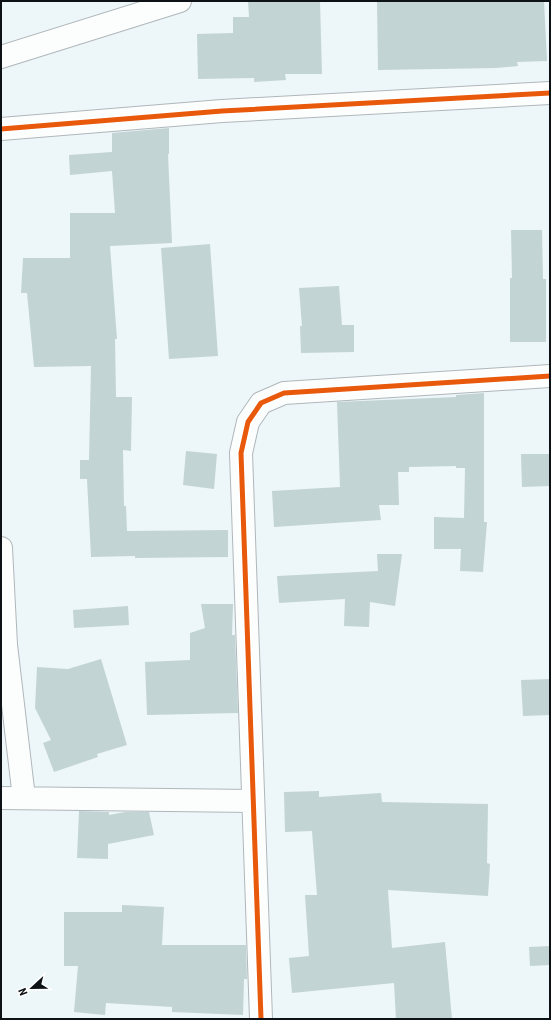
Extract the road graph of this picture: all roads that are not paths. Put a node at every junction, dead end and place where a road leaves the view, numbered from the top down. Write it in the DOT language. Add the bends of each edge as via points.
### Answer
graph roads {
  1 [pos="180,1"];
  2 [pos="1,58"];
  3 [pos="550,93"];
  4 [pos="1,129"];
  5 [pos="550,376"];
  6 [pos="1,548"];
  7 [pos="1,798"];
  8 [pos="24,798"];
  9 [pos="253,801"];
  10 [pos="261,1019"];
  1 -- 2 [label="street"];
  3 -- 4 [label="street" via="222,111"];
  5 -- 9 [label="street" via="284,393 262,403 248,422 241,453"];
  6 -- 8 [label="street" via="6,645"];
  7 -- 8 [label="street"];
  8 -- 9 [label="street"];
  9 -- 10 [label="street"];
}
